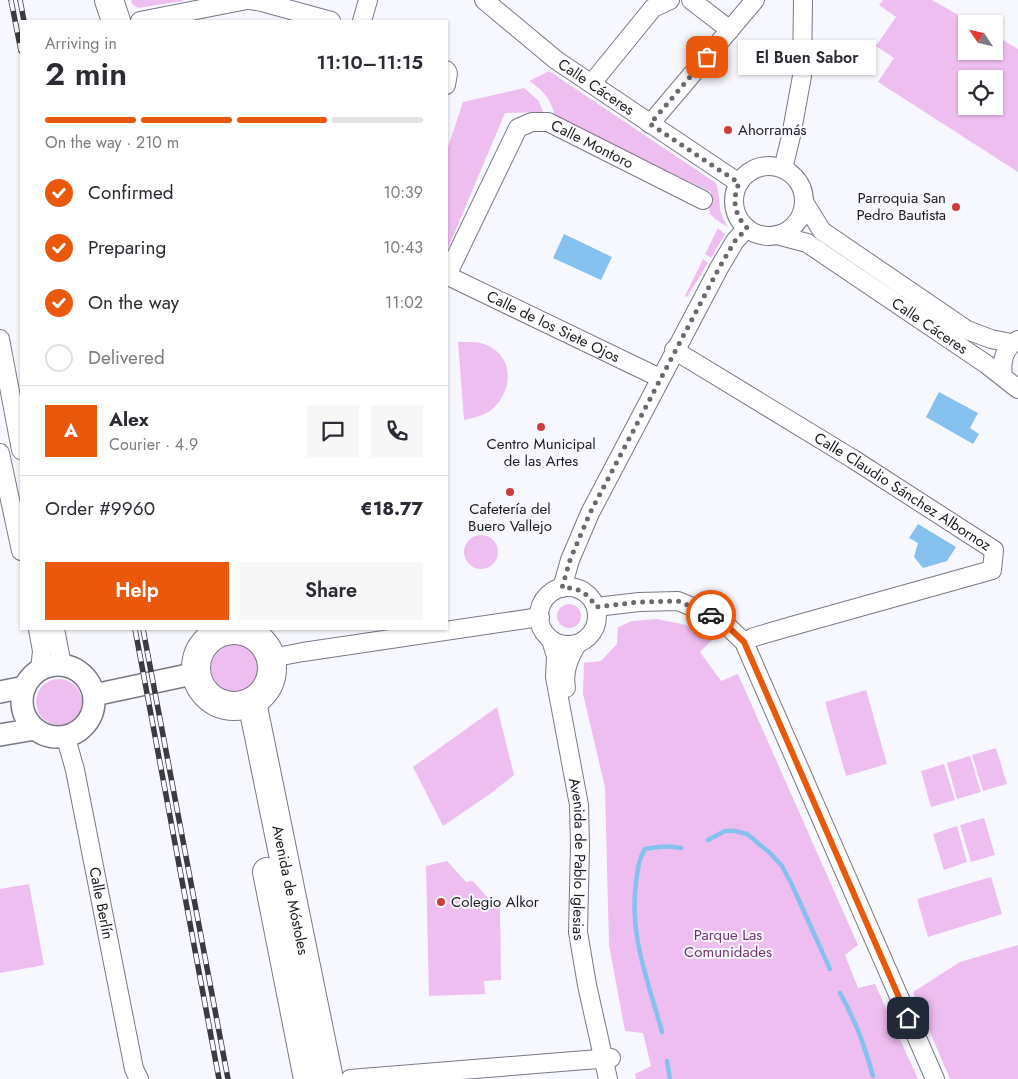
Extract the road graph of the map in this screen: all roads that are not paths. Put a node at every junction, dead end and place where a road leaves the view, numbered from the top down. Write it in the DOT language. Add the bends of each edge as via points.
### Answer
graph roads {
  1 [pos="98,0"];
  2 [pos="109,0"];
  3 [pos="249,0"];
  4 [pos="368,0"];
  5 [pos="484,0"];
  6 [pos="670,0"];
  7 [pos="691,0"];
  8 [pos="755,0"];
  9 [pos="803,0"];
  10 [pos="648,4"];
  11 [pos="100,20"];
  12 [pos="116,20"];
  13 [pos="145,20"];
  14 [pos="327,20"];
  15 [pos="362,20"];
  16 [pos="730,30"];
  17 [pos="592,83"];
  18 [pos="650,124"];
  19 [pos="783,169"];
  20 [pos="739,183"];
  21 [pos="703,200"];
  22 [pos="804,202"];
  23 [pos="747,228"];
  24 [pos="777,235"];
  25 [pos="448,273"];
  26 [pos="448,275"];
  27 [pos="0,339"];
  28 [pos="1015,341"];
  29 [pos="674,350"];
  30 [pos="1004,376"];
  31 [pos="660,378"];
  32 [pos="1018,389"];
  33 [pos="20,445"];
  34 [pos="0,453"];
  35 [pos="20,546"];
  36 [pos="562,588"];
  37 [pos="596,607"];
  38 [pos="540,617"];
  39 [pos="38,630"];
  40 [pos="55,630"];
  41 [pos="227,631"];
  42 [pos="551,640"];
  43 [pos="744,642"];
  44 [pos="577,644"];
  45 [pos="271,658"];
  46 [pos="62,665"];
  47 [pos="40,670"];
  48 [pos="197,673"];
  49 [pos="25,687"];
  50 [pos="0,692"];
  51 [pos="94,695"];
  52 [pos="243,704"];
  53 [pos="35,729"];
  54 [pos="0,735"];
  55 [pos="66,738"];
  56 [pos="607,1059"];
  57 [pos="135,1076"];
  58 [pos="308,1079"];
  59 [pos="329,1079"];
  60 [pos="350,1079"];
  61 [pos="608,1079"];
  62 [pos="614,1079"];
  63 [pos="935,1079"];
  1 -- 11 [label="main road"];
  2 -- 12 [label="main road"];
  3 -- 13 [label="street"];
  3 -- 14 [label="street"];
  4 -- 15 [label="street"];
  5 -- 17 [label="street, Calle Cáceres" via="556,60"];
  6 -- 10 [label="street"];
  7 -- 16 [label="street"];
  8 -- 16 [label="street"];
  9 -- 19 [label="street" via="802,76"];
  10 -- 17 [label="street"];
  16 -- 18 [label="street"];
  17 -- 18 [label="street, Calle Cáceres"];
  18 -- 20 [label="street, Calle Cáceres"];
  19 -- 20 [label="street" via="764,166 746,175"];
  19 -- 22 [label="street" via="799,182"];
  20 -- 23 [label="street" via="734,202 736,212"];
  21 -- 25 [label="street, Calle Montoro" via="548,122 532,122 518,128"];
  22 -- 24 [label="street" via="796,223"];
  22 -- 28 [label="street, Calle Cáceres" via="822,231 967,330 991,339"];
  23 -- 24 [label="street" via="766,236"];
  23 -- 29 [label="street" via="735,241"];
  24 -- 30 [label="street, Calle Cáceres" via="806,243"];
  26 -- 31 [label="street, Calle de los Siete Ojos"];
  27 -- 33 [label="street"];
  28 -- 30 [label="street" via="1003,358"];
  29 -- 31 [label="street"];
  29 -- 43 [label="street, Calle Claudio Sánchez Albornoz" via="994,550 992,570"];
  30 -- 32 [label="street, Calle Cáceres"];
  31 -- 36 [label="street" via="590,513"];
  34 -- 35 [label="street"];
  36 -- 37 [label="street" via="586,594"];
  36 -- 38 [label="street" via="546,598"];
  37 -- 43 [label="street" via="678,601 719,618"];
  37 -- 44 [label="street" via="596,624 592,632"];
  38 -- 42 [label="street" via="541,626"];
  38 -- 45 [label="street"];
  39 -- 47 [label="street" via="42,651"];
  40 -- 46 [label="street"];
  41 -- 45 [label="main road" via="249,633 259,639"];
  41 -- 48 [label="main road" via="207,642 197,662"];
  42 -- 44 [label="street" via="559,644"];
  42 -- 56 [label="street, Avenida de Pablo Iglesias" via="579,805 578,932 587,985"];
  43 -- 63 [label="street"];
  44 -- 56 [label="street, Avenida de Pablo Iglesias" via="569,658 565,678 587,804 590,847 588,931"];
  45 -- 52 [label="main road" via="269,684 262,695"];
  46 -- 47 [label="street"];
  46 -- 51 [label="street" via="83,675"];
  47 -- 49 [label="street"];
  48 -- 51 [label="street"];
  48 -- 52 [label="main road" via="199,684 213,700 223,705"];
  49 -- 50 [label="street"];
  49 -- 53 [label="street" via="23,709"];
  51 -- 55 [label="street" via="90,718 83,728"];
  52 -- 58 [label="main road, Avenida de Móstoles"];
  52 -- 59 [label="main road, Avenida de Móstoles"];
  53 -- 54 [label="street"];
  53 -- 55 [label="street" via="52,737"];
  55 -- 57 [label="street, Calle Berlín"];
  56 -- 60 [label="street"];
  56 -- 61 [label="street, Avenida de Pablo Iglesias"];
  56 -- 62 [label="street, Avenida de Pablo Iglesias"];
}
